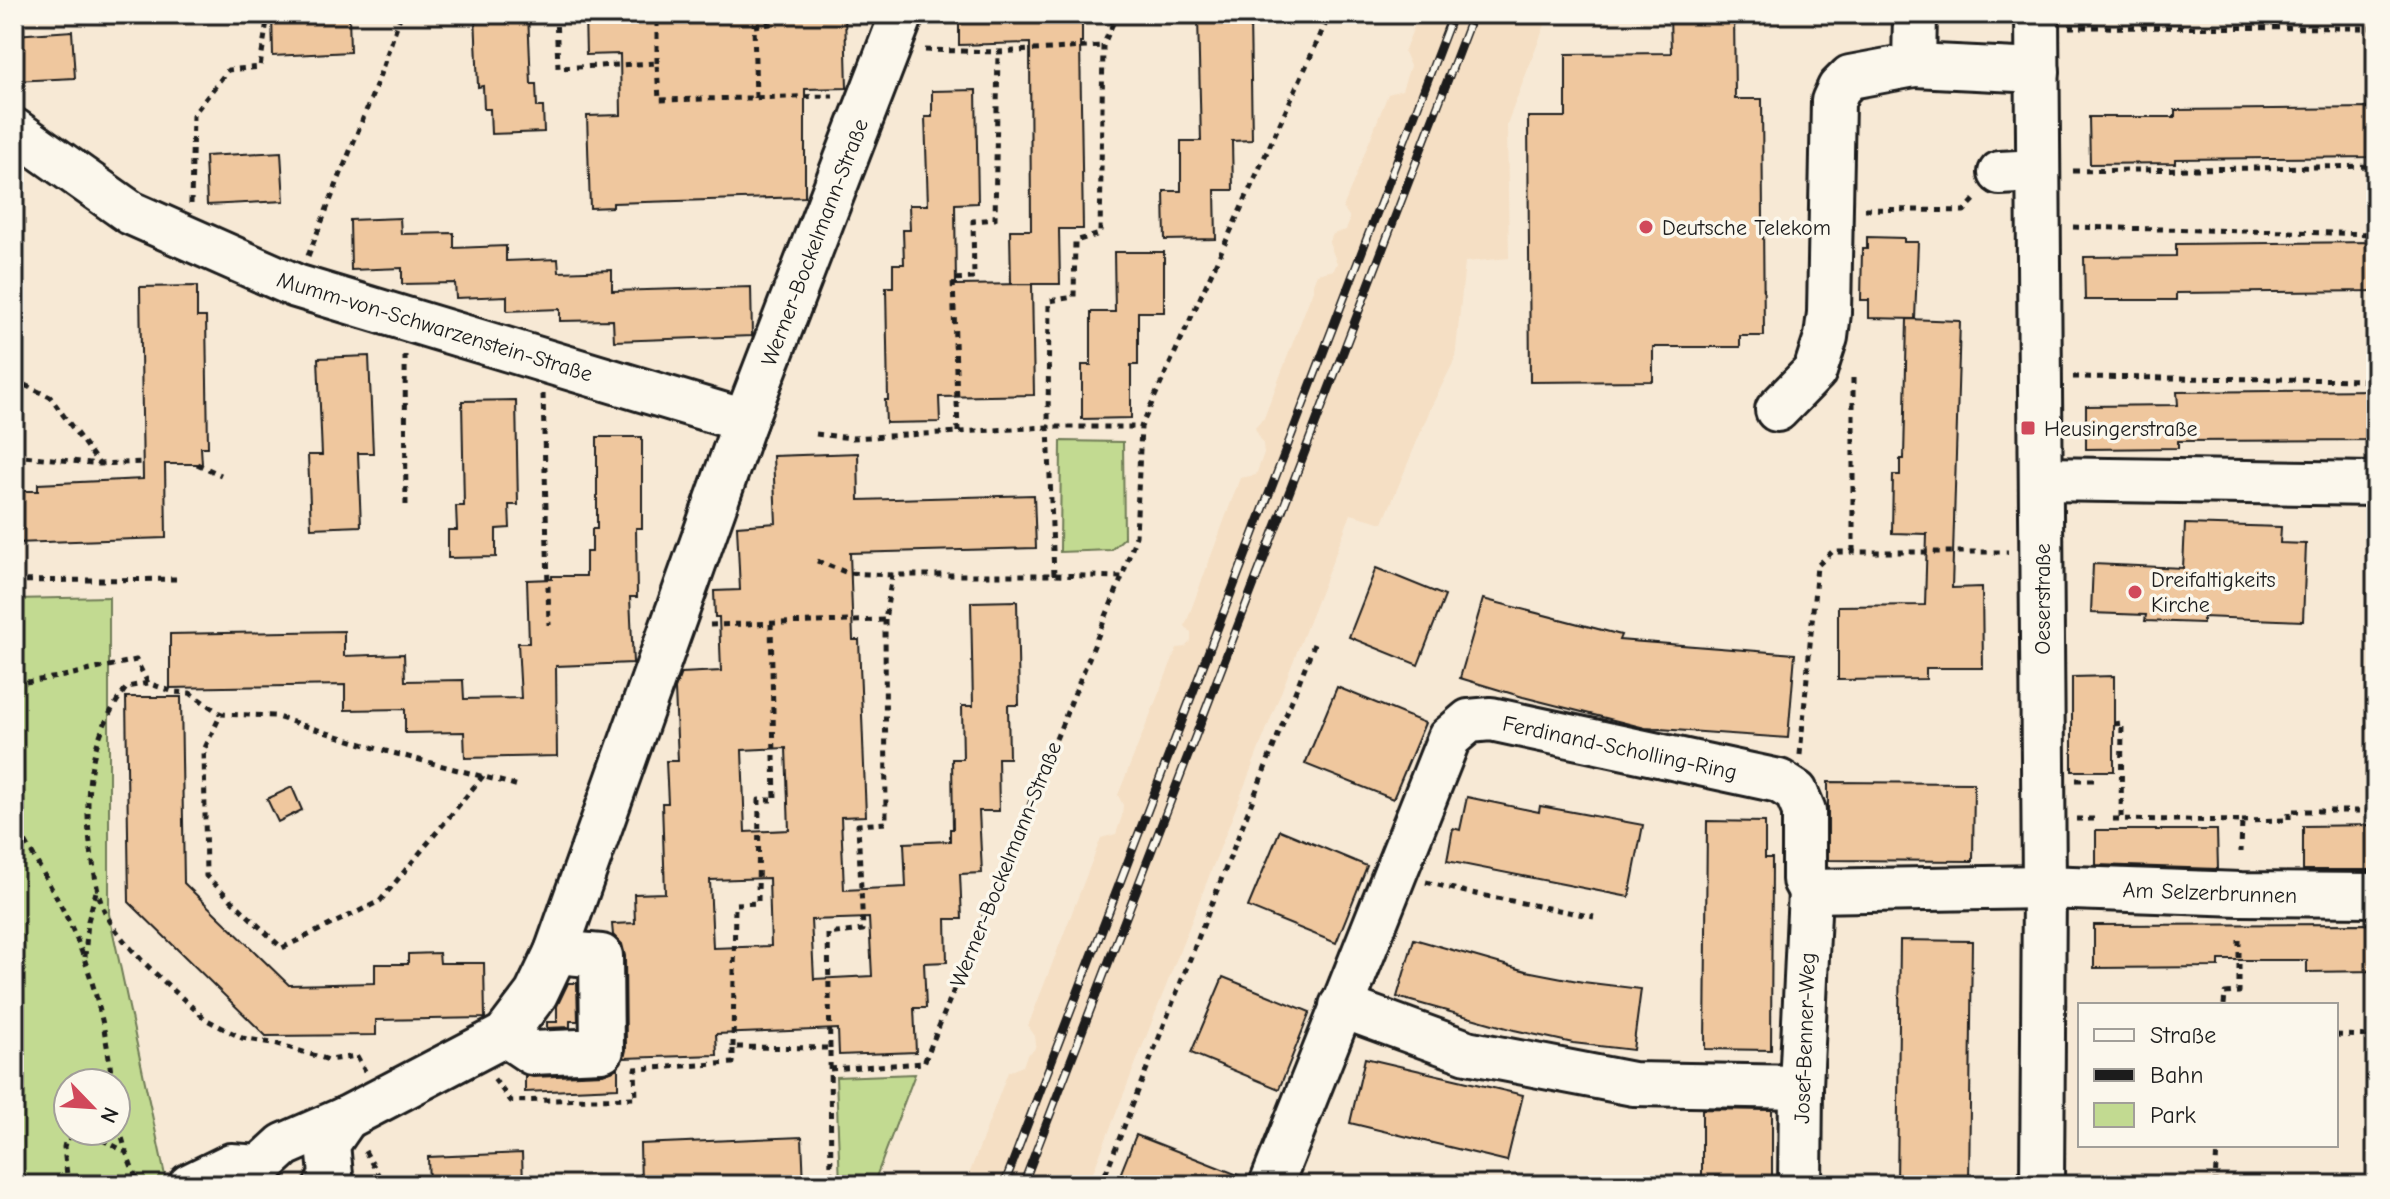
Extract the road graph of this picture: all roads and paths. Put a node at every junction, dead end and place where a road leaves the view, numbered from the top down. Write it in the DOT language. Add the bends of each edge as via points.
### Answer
graph roads {
  1 [pos="268,14"];
  2 [pos="401,14"];
  3 [pos="556,14"];
  4 [pos="657,14"];
  5 [pos="770,14"];
  6 [pos="1117,14"];
  7 [pos="1330,14"];
  8 [pos="1915,14"];
  9 [pos="2037,20"];
  10 [pos="2376,28"];
  11 [pos="895,31"];
  12 [pos="1103,46"];
  13 [pos="998,52"];
  14 [pos="657,63"];
  15 [pos="1914,65"];
  16 [pos="2038,71"];
  17 [pos="870,95"];
  18 [pos="756,98"];
  19 [pos="14,130"];
  20 [pos="2376,166"];
  21 [pos="2019,172"];
  22 [pos="1859,214"];
  23 [pos="2039,226"];
  24 [pos="2376,234"];
  25 [pos="191,239"];
  26 [pos="296,286"];
  27 [pos="404,318"];
  28 [pos="542,360"];
  29 [pos="1853,362"];
  30 [pos="2040,377"];
  31 [pos="14,380"];
  32 [pos="2376,380"];
  33 [pos="1777,410"];
  34 [pos="745,421"];
  35 [pos="1048,427"];
  36 [pos="1141,427"];
  37 [pos="958,432"];
  38 [pos="816,434"];
  39 [pos="14,455"];
  40 [pos="143,462"];
  41 [pos="100,464"];
  42 [pos="197,464"];
  43 [pos="221,475"];
  44 [pos="2041,479"];
  45 [pos="2376,484"];
  46 [pos="406,510"];
  47 [pos="1853,552"];
  48 [pos="2041,553"];
  49 [pos="817,561"];
  50 [pos="892,575"];
  51 [pos="1054,575"];
  52 [pos="1122,577"];
  53 [pos="177,579"];
  54 [pos="14,581"];
  55 [pos="674,616"];
  56 [pos="885,620"];
  57 [pos="771,624"];
  58 [pos="549,625"];
  59 [pos="1314,644"];
  60 [pos="148,683"];
  61 [pos="14,684"];
  62 [pos="221,714"];
  63 [pos="2114,724"];
  64 [pos="483,776"];
  65 [pos="2113,780"];
  66 [pos="2122,780"];
  67 [pos="519,786"];
  68 [pos="1796,792"];
  69 [pos="2376,811"];
  70 [pos="2113,819"];
  71 [pos="2121,819"];
  72 [pos="14,821"];
  73 [pos="2242,821"];
  74 [pos="2241,852"];
  75 [pos="1395,873"];
  76 [pos="97,887"];
  77 [pos="2044,887"];
  78 [pos="1810,891"];
  79 [pos="2376,895"];
  80 [pos="1594,917"];
  81 [pos="2239,939"];
  82 [pos="556,952"];
  83 [pos="85,962"];
  84 [pos="2224,1003"];
  85 [pos="1341,1006"];
  86 [pos="2338,1035"];
  87 [pos="2376,1036"];
  88 [pos="490,1044"];
  89 [pos="733,1047"];
  90 [pos="830,1048"];
  91 [pos="110,1067"];
  92 [pos="830,1069"];
  93 [pos="1801,1087"];
  94 [pos="363,1110"];
  95 [pos="125,1147"];
  96 [pos="2217,1147"];
  97 [pos="126,1152"];
  98 [pos="260,1176"];
  99 [pos="137,1182"];
  100 [pos="68,1185"];
  101 [pos="123,1185"];
  102 [pos="190,1185"];
  103 [pos="326,1185"];
  104 [pos="831,1185"];
  105 [pos="1101,1185"];
  106 [pos="1271,1185"];
  107 [pos="1800,1185"];
  108 [pos="2042,1185"];
  109 [pos="2215,1185"];
  1 -- 25 [label="path" via="260,67 228,70 193,115"];
  2 -- 26 [label="path"];
  3 -- 14 [label="path" via="558,68"];
  4 -- 14 [label="path"];
  5 -- 18 [label="path" via="770,24 754,26"];
  6 -- 12 [label="path"];
  7 -- 36 [label="path, Werner-Bockelmann-Straße"];
  8 -- 15 [label="street"];
  9 -- 10 [label="path"];
  9 -- 16 [label="street, Oeserstraße"];
  11 -- 13 [label="path"];
  11 -- 17 [label="street, Werner-Bockelmann-Straße"];
  12 -- 13 [label="path"];
  12 -- 35 [label="path" via="1100,234 1075,241 1074,297 1049,301"];
  13 -- 37 [label="path" via="995,219 973,221 974,278 953,279"];
  14 -- 18 [label="path" via="659,100"];
  15 -- 16 [label="street"];
  15 -- 33 [label="street" via="1850,77 1833,101 1826,337 1815,371"];
  16 -- 21 [label="street, Oeserstraße"];
  17 -- 18 [label="path"];
  17 -- 34 [label="street, Werner-Bockelmann-Straße"];
  19 -- 25 [label="street, Mumm-von-Schwarzenstein-Straße" via="131,213"];
  20 -- 21 [label="path"];
  21 -- 22 [label="path" via="1964,211 1864,209"];
  21 -- 23 [label="street, Oeserstraße"];
  23 -- 24 [label="path"];
  23 -- 30 [label="street, Oeserstraße"];
  25 -- 26 [label="street, Mumm-von-Schwarzenstein-Straße"];
  26 -- 27 [label="street, Mumm-von-Schwarzenstein-Straße"];
  27 -- 28 [label="street, Mumm-von-Schwarzenstein-Straße"];
  27 -- 46 [label="path"];
  28 -- 34 [label="street, Mumm-von-Schwarzenstein-Straße"];
  28 -- 58 [label="path"];
  29 -- 47 [label="path"];
  30 -- 32 [label="path"];
  30 -- 44 [label="street, Oeserstraße"];
  31 -- 41 [label="path" via="50,397"];
  34 -- 55 [label="street, Werner-Bockelmann-Straße"];
  35 -- 36 [label="path"];
  35 -- 37 [label="path"];
  35 -- 51 [label="path"];
  36 -- 52 [label="path, Werner-Bockelmann-Straße" via="1136,536"];
  37 -- 38 [label="path" via="852,438"];
  39 -- 41 [label="path"];
  40 -- 41 [label="path"];
  42 -- 43 [label="path"];
  44 -- 45 [label="street"];
  44 -- 48 [label="street, Oeserstraße"];
  47 -- 48 [label="path"];
  47 -- 68 [label="path" via="1832,552 1817,566"];
  48 -- 77 [label="street, Oeserstraße"];
  49 -- 50 [label="path" via="848,573"];
  50 -- 51 [label="path"];
  50 -- 56 [label="path"];
  51 -- 52 [label="path"];
  52 -- 92 [label="path, Werner-Bockelmann-Straße" via="924,1063"];
  53 -- 54 [label="path"];
  55 -- 57 [label="path" via="713,626"];
  55 -- 82 [label="street, Werner-Bockelmann-Straße"];
  56 -- 57 [label="path"];
  56 -- 90 [label="path" via="886,823 858,825 863,930 828,934"];
  57 -- 89 [label="path" via="775,800 759,800 758,903 735,904"];
  59 -- 105 [label="path"];
  60 -- 61 [label="path" via="136,660"];
  60 -- 62 [label="path" via="190,693"];
  60 -- 76 [label="path" via="127,687 97,745 86,799"];
  62 -- 64 [label="path" via="274,716"];
  62 -- 64 [label="path" via="204,750 206,876 282,948 380,901"];
  63 -- 66 [label="path" via="2122,723"];
  64 -- 67 [label="path"];
  65 -- 66 [label="path"];
  66 -- 71 [label="path"];
  68 -- 75 [label="street, Ferdinand-Scholling-Ring" via="1779,781 1491,719 1469,721 1449,738"];
  68 -- 78 [label="street" via="1804,811 1804,880"];
  69 -- 73 [label="path" via="2289,811 2289,820"];
  70 -- 71 [label="path"];
  71 -- 73 [label="path"];
  72 -- 83 [label="path"];
  73 -- 74 [label="path"];
  75 -- 80 [label="path"];
  75 -- 85 [label="street, Ferdinand-Scholling-Ring"];
  76 -- 83 [label="path"];
  76 -- 94 [label="path" via="118,933 205,1019 242,1038 329,1060 357,1056"];
  77 -- 78 [label="street"];
  77 -- 79 [label="street, Am Selzerbrunnen"];
  77 -- 108 [label="street, Oeserstraße"];
  78 -- 93 [label="street, Josef-Benner-Weg"];
  81 -- 84 [label="path" via="2239,992 2225,993"];
  82 -- 88 [label="street, Werner-Bockelmann-Straße" via="536,994"];
  82 -- 88 [label="street" via="601,956 602,1050 532,1053"];
  83 -- 91 [label="path" via="103,1019"];
  85 -- 93 [label="street" via="1467,1052 1633,1084"];
  85 -- 106 [label="street, Ferdinand-Scholling-Ring"];
  86 -- 87 [label="path"];
  88 -- 89 [label="path" via="511,1101 636,1098 635,1069 733,1063"];
  88 -- 94 [label="street, Werner-Bockelmann-Straße"];
  89 -- 90 [label="path"];
  90 -- 92 [label="path"];
  92 -- 104 [label="path"];
  93 -- 107 [label="street, Josef-Benner-Weg"];
  94 -- 98 [label="street, Werner-Bockelmann-Straße" via="284,1145"];
  94 -- 103 [label="street" via="328,1144 331,1175"];
  95 -- 97 [label="path"];
  96 -- 109 [label="path"];
  97 -- 99 [label="path"];
  97 -- 100 [label="path" via="85,1134 66,1139"];
  98 -- 102 [label="street" via="231,1165"];
  99 -- 101 [label="path"];
}
